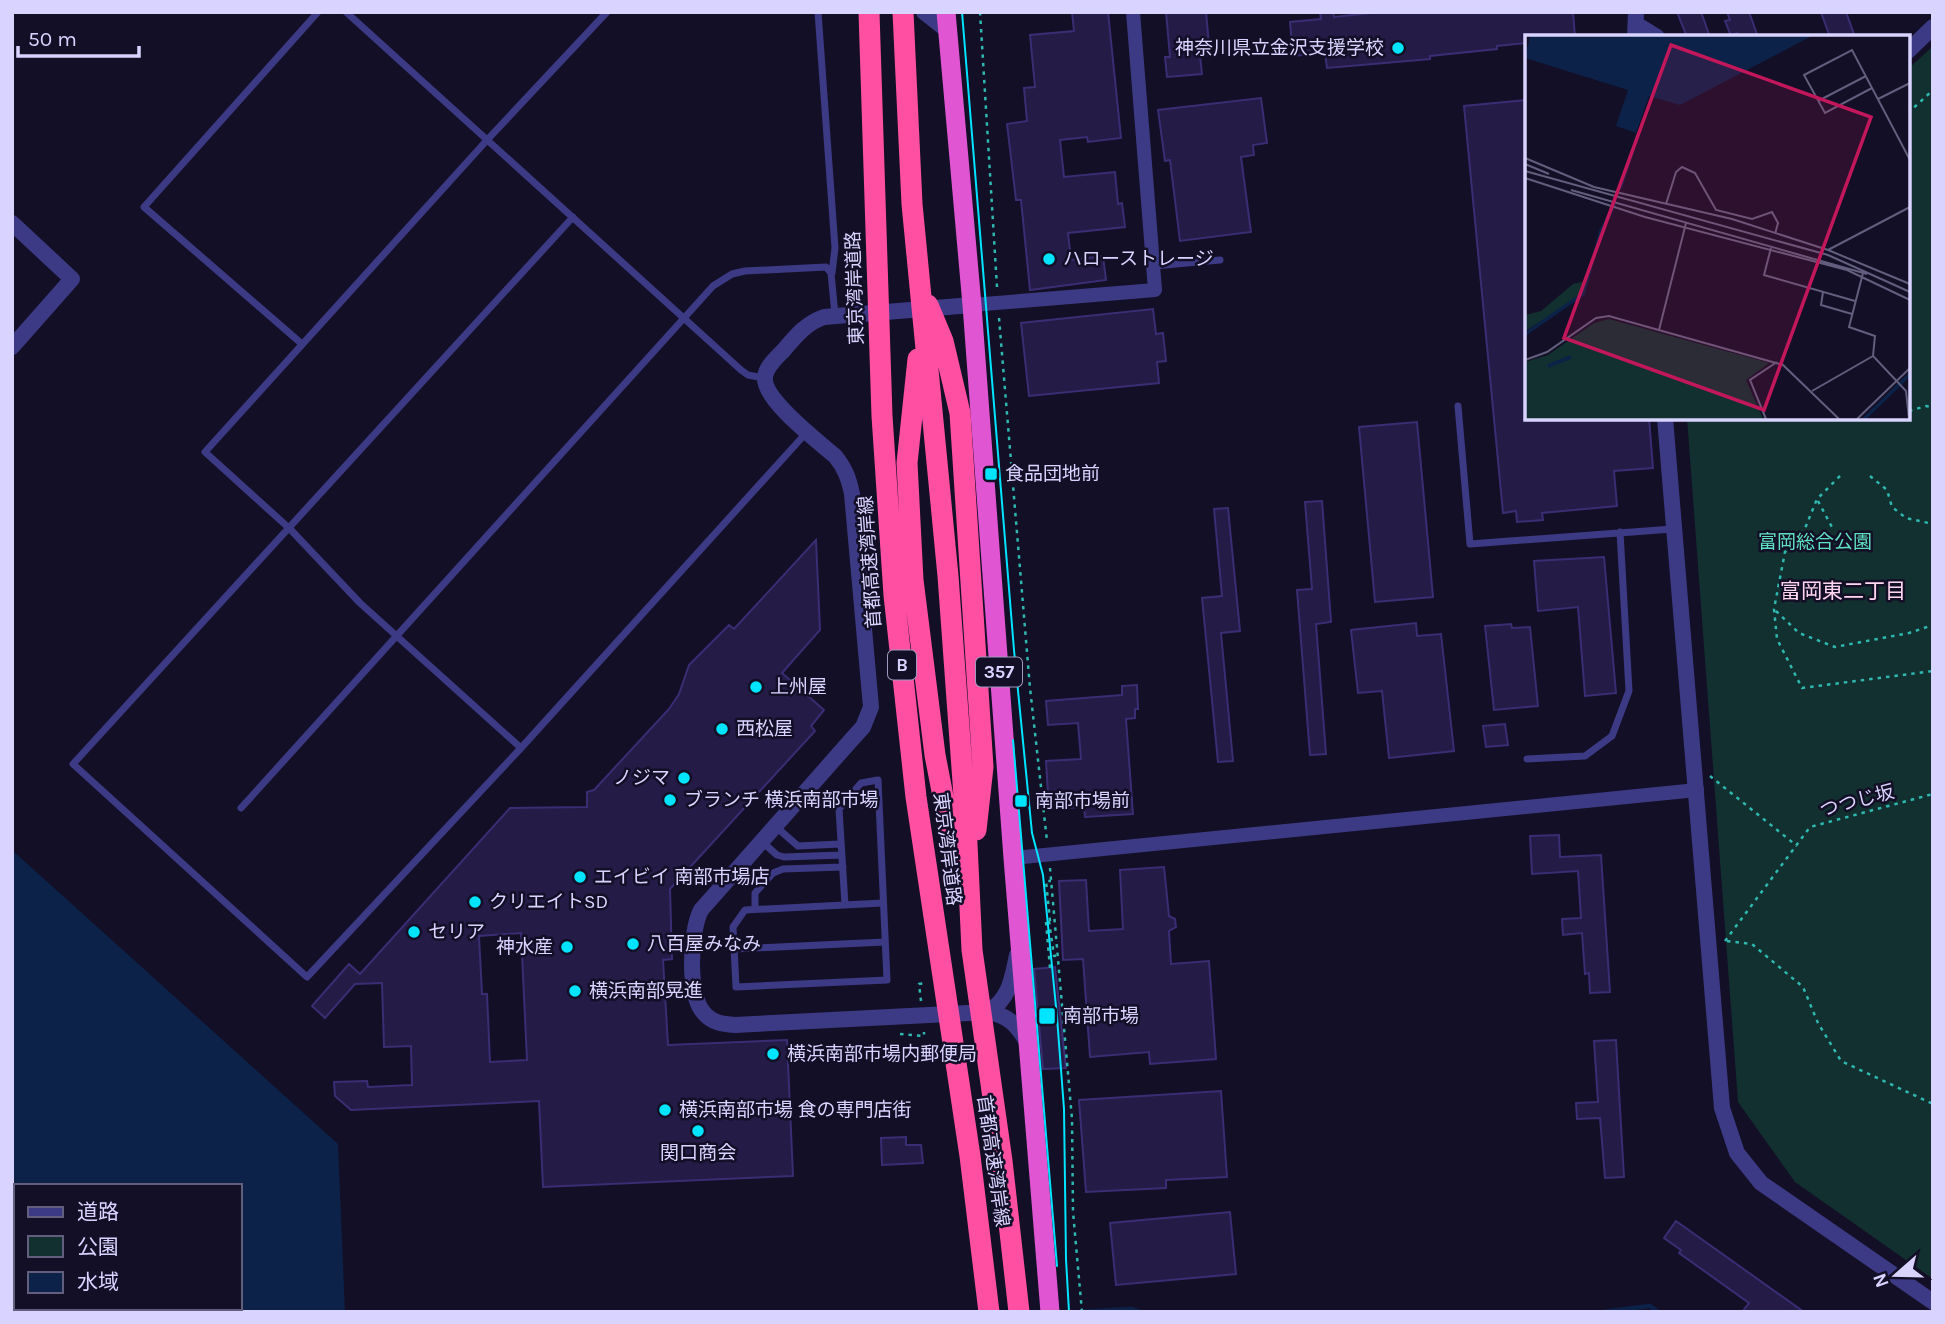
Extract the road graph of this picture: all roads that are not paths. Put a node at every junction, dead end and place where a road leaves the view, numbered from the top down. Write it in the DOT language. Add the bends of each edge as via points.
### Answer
graph roads {
  1 [pos="318,12"];
  2 [pos="346,12"];
  3 [pos="607,12"];
  4 [pos="818,12"];
  5 [pos="868,12"];
  6 [pos="903,12"];
  7 [pos="924,12"];
  8 [pos="1133,12"];
  9 [pos="947,22"];
  10 [pos="1636,24"];
  11 [pos="1933,27"];
  12 [pos="1654,35"];
  13 [pos="1910,49"];
  14 [pos="488,139"];
  15 [pos="873,175"];
  16 [pos="573,217"];
  17 [pos="12,223"];
  18 [pos="914,223"];
  19 [pos="917,258"];
  20 [pos="1220,260"];
  21 [pos="1154,266"];
  22 [pos="832,278"];
  23 [pos="926,300"];
  24 [pos="972,305"];
  25 [pos="878,311"];
  26 [pos="835,315"];
  27 [pos="13,344"];
  28 [pos="302,344"];
  29 [pos="919,344"];
  30 [pos="765,378"];
  31 [pos="1458,405"];
  32 [pos="1665,420"];
  33 [pos="807,431"];
  34 [pos="1674,528"];
  35 [pos="290,529"];
  36 [pos="1620,533"];
  37 [pos="521,748"];
  38 [pos="1527,760"];
  39 [pos="1697,790"];
  40 [pos="241,808"];
  41 [pos="965,816"];
  42 [pos="774,825"];
  43 [pos="761,841"];
  44 [pos="840,844"];
  45 [pos="842,855"];
  46 [pos="1013,858"];
  47 [pos="843,867"];
  48 [pos="966,893"];
  49 [pos="883,903"];
  50 [pos="845,905"];
  51 [pos="755,909"];
  52 [pos="1020,940"];
  53 [pos="885,942"];
  54 [pos="734,949"];
  55 [pos="988,1012"];
  56 [pos="946,1014"];
  57 [pos="1029,1045"];
  58 [pos="1933,1302"];
  59 [pos="987,1312"];
  60 [pos="1019,1312"];
  61 [pos="1050,1312"];
  1 -- 28 [label="lane" via="144,207"];
  2 -- 14 [label="lane"];
  3 -- 14 [label="lane"];
  4 -- 22 [label="lane" via="835,248"];
  5 -- 15 [label="highway, 首都高速湾岸線 / B"];
  6 -- 18 [label="highway, 首都高速湾岸線"];
  7 -- 9 [label="street"];
  8 -- 21 [label="street"];
  9 -- 24 [label="highway, 357"];
  10 -- 12 [label="street"];
  11 -- 13 [label="street"];
  14 -- 16 [label="lane"];
  14 -- 28 [label="lane"];
  15 -- 25 [label="highway, 東京湾岸道路"];
  15 -- 59 [label="highway, 首都高速湾岸線 / B" via="894,595 916,797 970,1156"];
  16 -- 30 [label="lane" via="741,370"];
  16 -- 35 [label="lane"];
  17 -- 27 [label="street" via="72,279"];
  18 -- 19 [label="highway, 首都高速湾岸線"];
  18 -- 29 [label="highway"];
  19 -- 23 [label="highway"];
  19 -- 41 [label="highway, 首都高速湾岸線" via="948,576"];
  20 -- 21 [label="lane"];
  21 -- 24 [label="street" via="1156,290"];
  22 -- 26 [label="lane"];
  22 -- 40 [label="lane" via="825,267 738,272 713,286"];
  23 -- 41 [label="highway" via="946,415 972,714"];
  23 -- 48 [label="highway" via="943,341 960,413 972,573 983,767"];
  24 -- 25 [label="street"];
  24 -- 46 [label="highway, 357"];
  25 -- 26 [label="street"];
  25 -- 56 [label="highway, 東京湾岸道路" via="895,597"];
  26 -- 30 [label="street" via="808,324 772,363"];
  28 -- 35 [label="lane" via="205,452"];
  29 -- 41 [label="highway" via="924,454 952,748"];
  29 -- 48 [label="highway" via="907,463 913,580 935,755"];
  30 -- 33 [label="street" via="769,394"];
  31 -- 36 [label="lane" via="1471,544"];
  32 -- 34 [label="street"];
  33 -- 37 [label="lane"];
  33 -- 42 [label="street" via="845,468 852,494 871,707 863,727"];
  34 -- 36 [label="lane"];
  34 -- 39 [label="street"];
  35 -- 37 [label="lane" via="360,603"];
  35 -- 37 [label="lane" via="73,764 307,977"];
  36 -- 38 [label="lane" via="1629,691 1612,736 1585,755"];
  39 -- 46 [label="street"];
  39 -- 58 [label="street" via="1722,1108 1737,1153 1761,1183"];
  41 -- 48 [label="highway, 首都高速湾岸線"];
  42 -- 43 [label="street"];
  42 -- 44 [label="lane" via="798,846"];
  43 -- 45 [label="lane" via="781,857"];
  43 -- 56 [label="street" via="695,920 695,996 704,1014 734,1025"];
  44 -- 45 [label="lane"];
  44 -- 49 [label="lane" via="841,806 861,783 878,780"];
  45 -- 47 [label="lane"];
  46 -- 52 [label="highway, 357"];
  47 -- 50 [label="lane"];
  47 -- 51 [label="lane" via="775,871 755,893"];
  48 -- 60 [label="highway, 首都高速湾岸線"];
  49 -- 50 [label="lane"];
  49 -- 53 [label="lane"];
  50 -- 51 [label="lane"];
  51 -- 54 [label="lane" via="743,911 734,924"];
  52 -- 55 [label="street" via="1011,986"];
  52 -- 57 [label="highway, 357"];
  53 -- 54 [label="lane"];
  53 -- 54 [label="lane" via="887,980 736,987"];
  55 -- 56 [label="street"];
  55 -- 57 [label="street" via="1013,1021"];
  56 -- 59 [label="highway, 東京湾岸道路"];
  57 -- 61 [label="highway, 357"];
}
